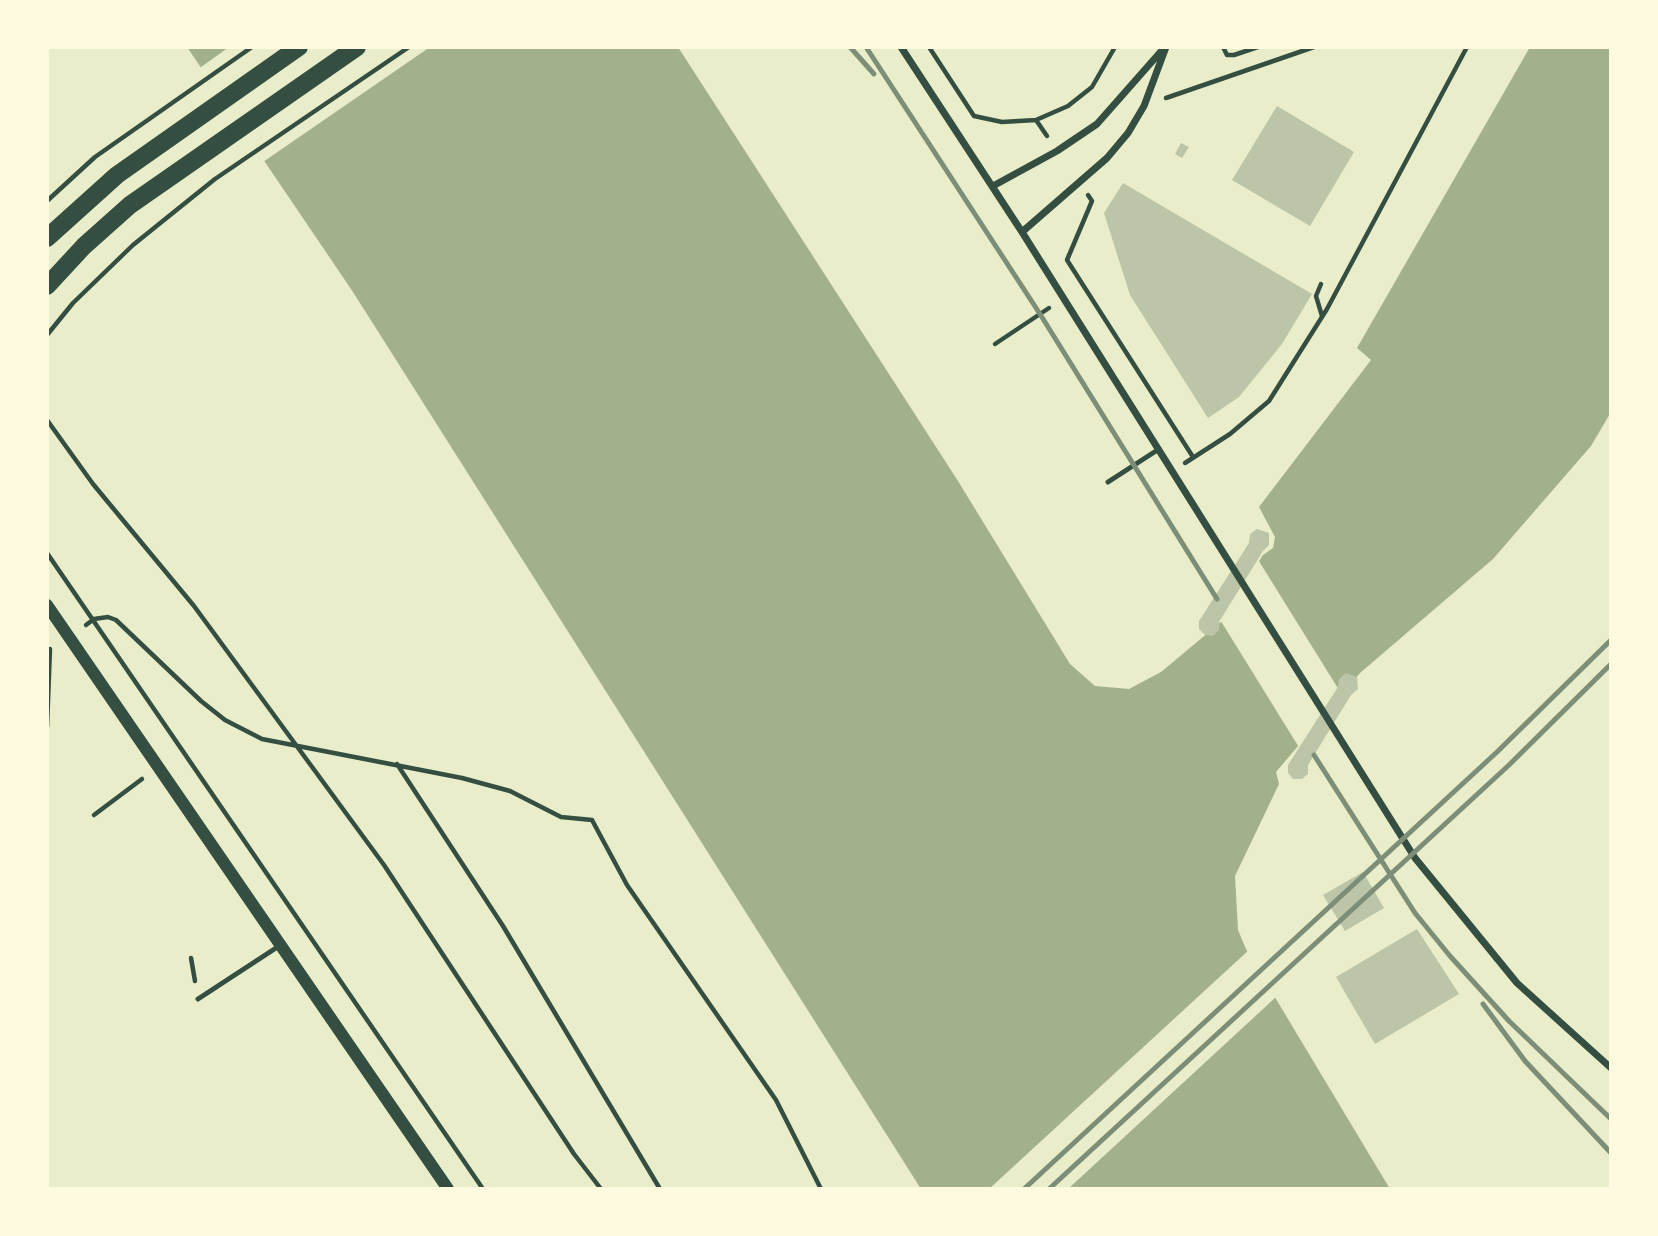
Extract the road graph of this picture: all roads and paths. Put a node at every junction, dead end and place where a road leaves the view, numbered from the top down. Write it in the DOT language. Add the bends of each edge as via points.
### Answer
graph roads {
  1 [pos="252,47"];
  2 [pos="299,47"];
  3 [pos="357,47"];
  4 [pos="409,47"];
  5 [pos="901,47"];
  6 [pos="929,47"];
  7 [pos="1115,47"];
  8 [pos="1165,47"];
  9 [pos="1223,47"];
  10 [pos="1258,47"];
  11 [pos="1314,47"];
  12 [pos="1466,47"];
  13 [pos="1144,106"];
  14 [pos="993,186"];
  15 [pos="47,201"];
  16 [pos="1092,201"];
  17 [pos="1023,232"];
  18 [pos="47,238"];
  19 [pos="1321,284"];
  20 [pos="47,286"];
  21 [pos="1064,298"];
  22 [pos="1322,317"];
  23 [pos="47,335"];
  24 [pos="995,344"];
  25 [pos="47,420"];
  26 [pos="1159,449"];
  27 [pos="1108,482"];
  28 [pos="47,553"];
  29 [pos="47,605"];
  30 [pos="94,619"];
  31 [pos="51,651"];
  32 [pos="47,727"];
  33 [pos="297,744"];
  34 [pos="397,764"];
  35 [pos="160,766"];
  36 [pos="94,815"];
  37 [pos="279,946"];
  38 [pos="198,999"];
  39 [pos="1611,1068"];
  40 [pos="448,1189"];
  41 [pos="484,1189"];
  42 [pos="601,1189"];
  43 [pos="660,1189"];
  44 [pos="821,1189"];
  1 -- 15 [label="path" via="95,157"];
  2 -- 18 [label="main road" via="117,175"];
  3 -- 20 [label="main road" via="130,205"];
  4 -- 23 [label="path" via="215,179 132,245"];
  5 -- 14 [label="street"];
  6 -- 7 [label="path" via="974,116 1002,122 1036,120 1068,106 1092,87"];
  8 -- 13 [label="street"];
  8 -- 14 [label="street" via="1097,124"];
  9 -- 10 [label="path" via="1227,55"];
  11 -- 13 [label="path"];
  12 -- 22 [label="path"];
  13 -- 17 [label="street" via="1107,158"];
  14 -- 17 [label="street"];
  16 -- 22 [label="path" via="1067,260 1193,457 1269,401"];
  17 -- 21 [label="street"];
  19 -- 22 [label="path" via="1316,296"];
  21 -- 24 [label="path"];
  21 -- 26 [label="street"];
  25 -- 33 [label="path"];
  26 -- 27 [label="lane"];
  26 -- 39 [label="street" via="1415,858 1517,983"];
  28 -- 30 [label="path"];
  29 -- 35 [label="street"];
  30 -- 33 [label="path" via="108,617 125,627 225,720 262,739"];
  30 -- 41 [label="path"];
  31 -- 32 [label="path"];
  33 -- 34 [label="path"];
  33 -- 42 [label="path" via="384,865"];
  34 -- 43 [label="path" via="503,926"];
  34 -- 44 [label="path" via="510,790 561,817 592,820 641,906 776,1100"];
  35 -- 36 [label="path"];
  35 -- 37 [label="street"];
  37 -- 38 [label="lane"];
  37 -- 40 [label="street"];
}
